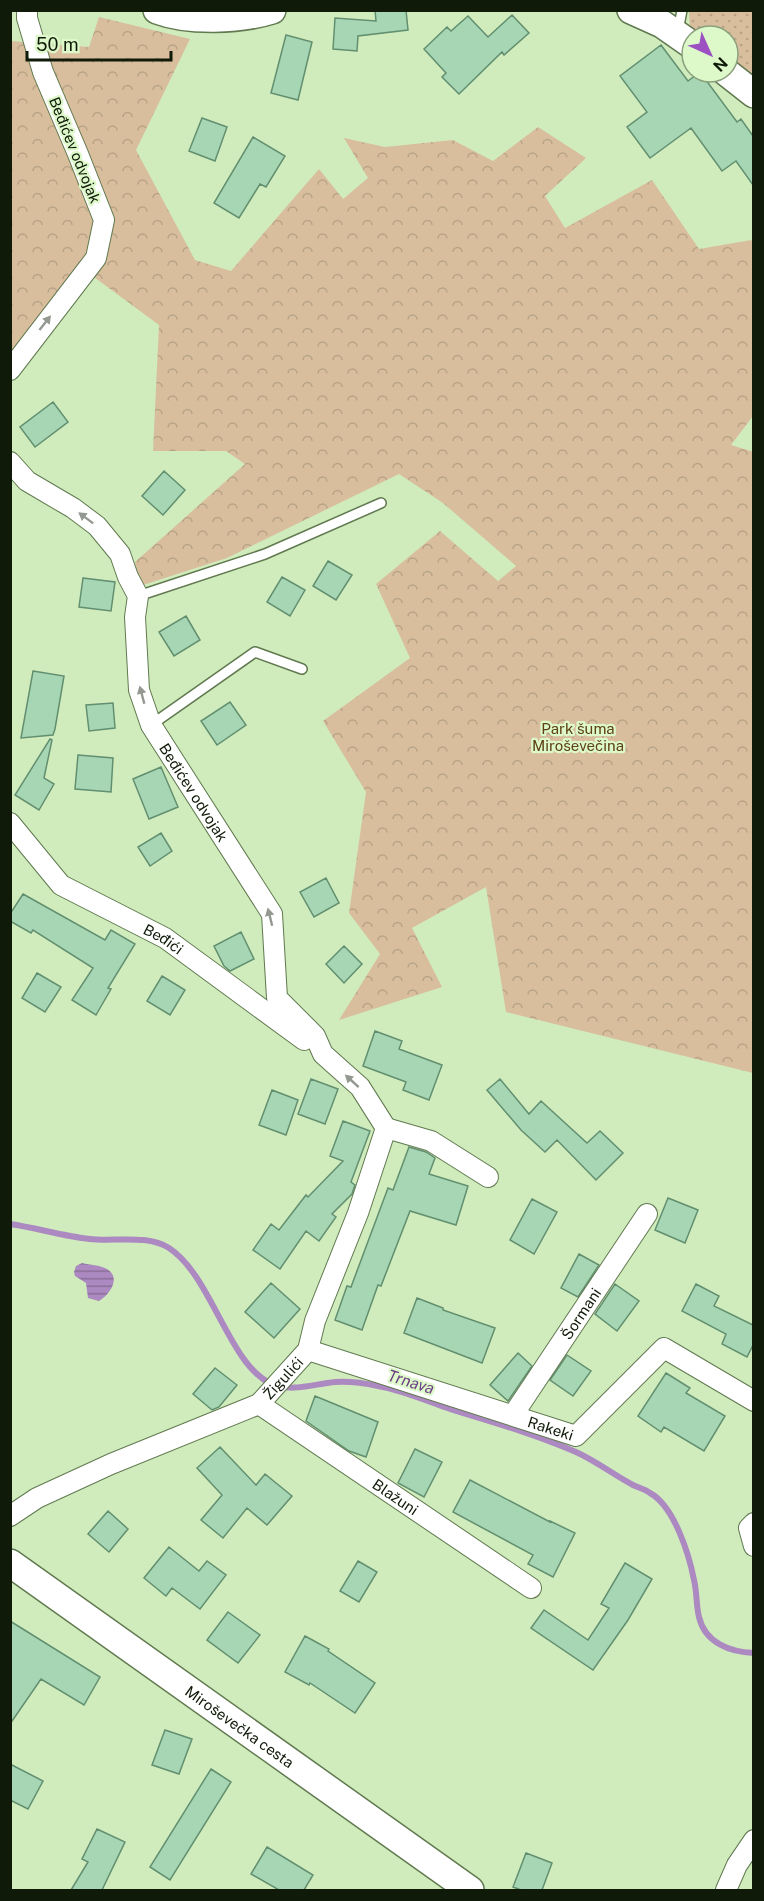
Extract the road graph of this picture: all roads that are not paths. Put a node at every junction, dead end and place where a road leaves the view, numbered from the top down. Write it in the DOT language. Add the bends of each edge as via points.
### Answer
graph roads {
  1 [pos="27,10"];
  2 [pos="157,10"];
  3 [pos="272,10"];
  4 [pos="631,10"];
  5 [pos="680,28"];
  6 [pos="740,83"];
  7 [pos="753,94"];
  8 [pos="10,370"];
  9 [pos="10,462"];
  10 [pos="381,503"];
  11 [pos="138,596"];
  12 [pos="302,669"];
  13 [pos="151,725"];
  14 [pos="10,824"];
  15 [pos="323,1054"];
  16 [pos="386,1128"];
  17 [pos="488,1177"];
  18 [pos="647,1214"];
  19 [pos="308,1350"];
  20 [pos="262,1401"];
  21 [pos="753,1401"];
  22 [pos="513,1414"];
  23 [pos="10,1516"];
  24 [pos="753,1522"];
  25 [pos="753,1546"];
  26 [pos="10,1563"];
  27 [pos="531,1588"];
  28 [pos="753,1840"];
  29 [pos="470,1890"];
  30 [pos="726,1890"];
  8 -- 1 [label="street, Beđićev odvojak, one-way" via="96,258 104,220 43,72"];
  2 -- 3 [label="main road" via="194,17 233,17"];
  4 -- 5 [label="main road"];
  6 -- 7 [label="main road"];
  11 -- 9 [label="street, one-way" via="120,554 97,526 27,481"];
  10 -- 11 [label="lane" via="265,554"];
  13 -- 11 [label="street, Beđićev odvojak, one-way" via="139,690 135,617"];
  12 -- 13 [label="lane" via="255,652"];
  15 -- 13 [label="street, Beđićev odvojak, one-way" via="315,1036 277,998 272,914"];
  14 -- 15 [label="street, Beđići" via="61,885 165,938"];
  16 -- 15 [label="street, Beđićev odvojak, one-way" via="360,1087"];
  16 -- 17 [label="street" via="431,1141"];
  16 -- 19 [label="street, Žigulići" via="358,1213 315,1321"];
  18 -- 22 [label="street, Šormani"];
  19 -- 20 [label="street, Žigulići"];
  19 -- 22 [label="street, Rakeki"];
  20 -- 23 [label="street, Žigulići" via="111,1464 37,1498"];
  20 -- 27 [label="street, Blažuni"];
  21 -- 22 [label="street, Rakeki" via="664,1348 576,1436"];
  24 -- 25 [label="street" via="749,1527"];
  26 -- 29 [label="main road, Miroševečka cesta"];
  28 -- 30 [label="street"];
}
